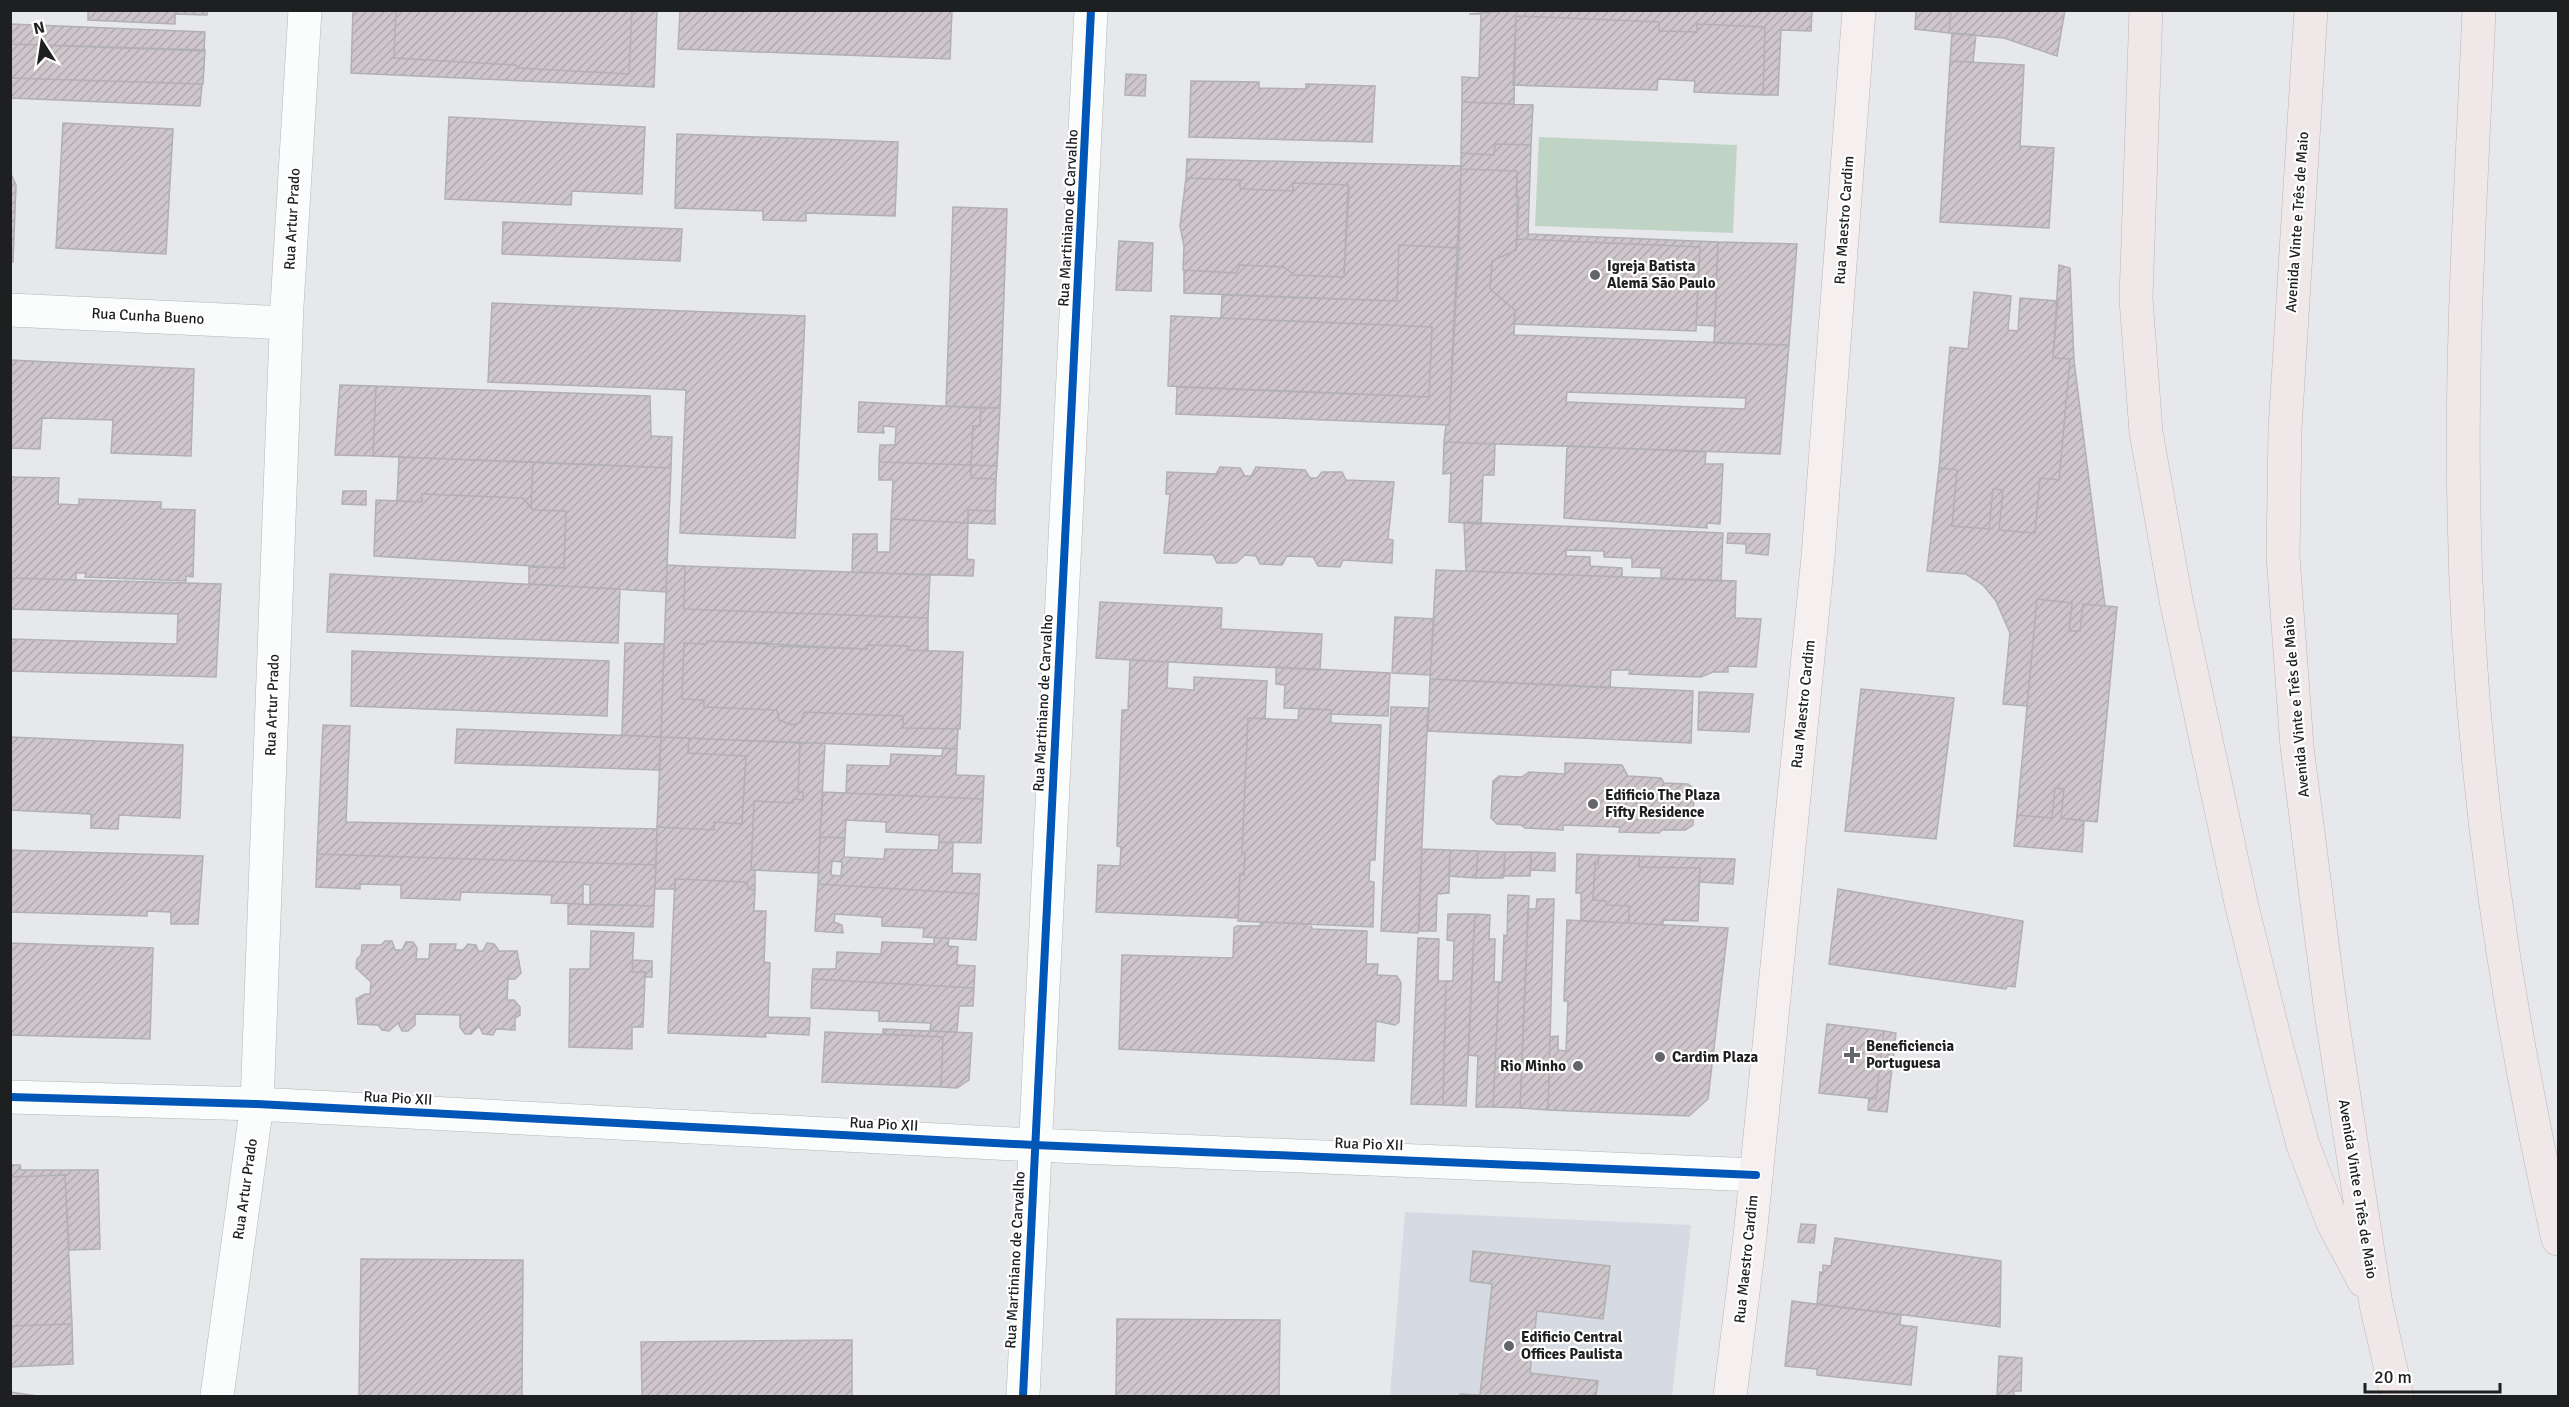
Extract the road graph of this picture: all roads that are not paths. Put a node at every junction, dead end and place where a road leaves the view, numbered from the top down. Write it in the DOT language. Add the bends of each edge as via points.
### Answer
graph roads {
  1 [pos="305,10"];
  2 [pos="1091,10"];
  3 [pos="1859,10"];
  4 [pos="2145,10"];
  5 [pos="2311,10"];
  6 [pos="2479,10"];
  7 [pos="2493,10"];
  8 [pos="2477,49"];
  9 [pos="10,310"];
  10 [pos="286,323"];
  11 [pos="10,1097"];
  12 [pos="257,1104"];
  13 [pos="1034,1145"];
  14 [pos="1756,1175"];
  15 [pos="2559,1239"];
  16 [pos="2376,1304"];
  17 [pos="217,1396"];
  18 [pos="1023,1396"];
  19 [pos="1730,1396"];
  20 [pos="2397,1396"];
  1 -- 10 [label="street, Rua Artur Prado"];
  2 -- 13 [label="street, Rua Martiniano de Carvalho"];
  3 -- 14 [label="main road, Rua Maestro Cardim" via="1818,557"];
  4 -- 16 [label="highway" via="2136,299 2146,432 2154,477 2176,600 2240,896 2303,1145 2333,1223"];
  5 -- 16 [label="highway, Avenida Vinte e Três de Maio" via="2285,429 2283,556 2296,747 2331,1012"];
  6 -- 8 [label="highway"];
  7 -- 8 [label="main road"];
  8 -- 15 [label="highway" via="2465,376 2464,514 2472,667 2487,847 2509,994 2530,1114"];
  9 -- 10 [label="street, Rua Cunha Bueno"];
  10 -- 12 [label="street, Rua Artur Prado"];
  11 -- 12 [label="street, Rua Pio XII"];
  12 -- 13 [label="street, Rua Pio XII"];
  12 -- 17 [label="street, Rua Artur Prado"];
  13 -- 14 [label="street, Rua Pio XII"];
  13 -- 18 [label="street, Rua Martiniano de Carvalho"];
  14 -- 19 [label="main road, Rua Maestro Cardim"];
  16 -- 20 [label="highway, Avenida Vinte e Três de Maio"];
}
